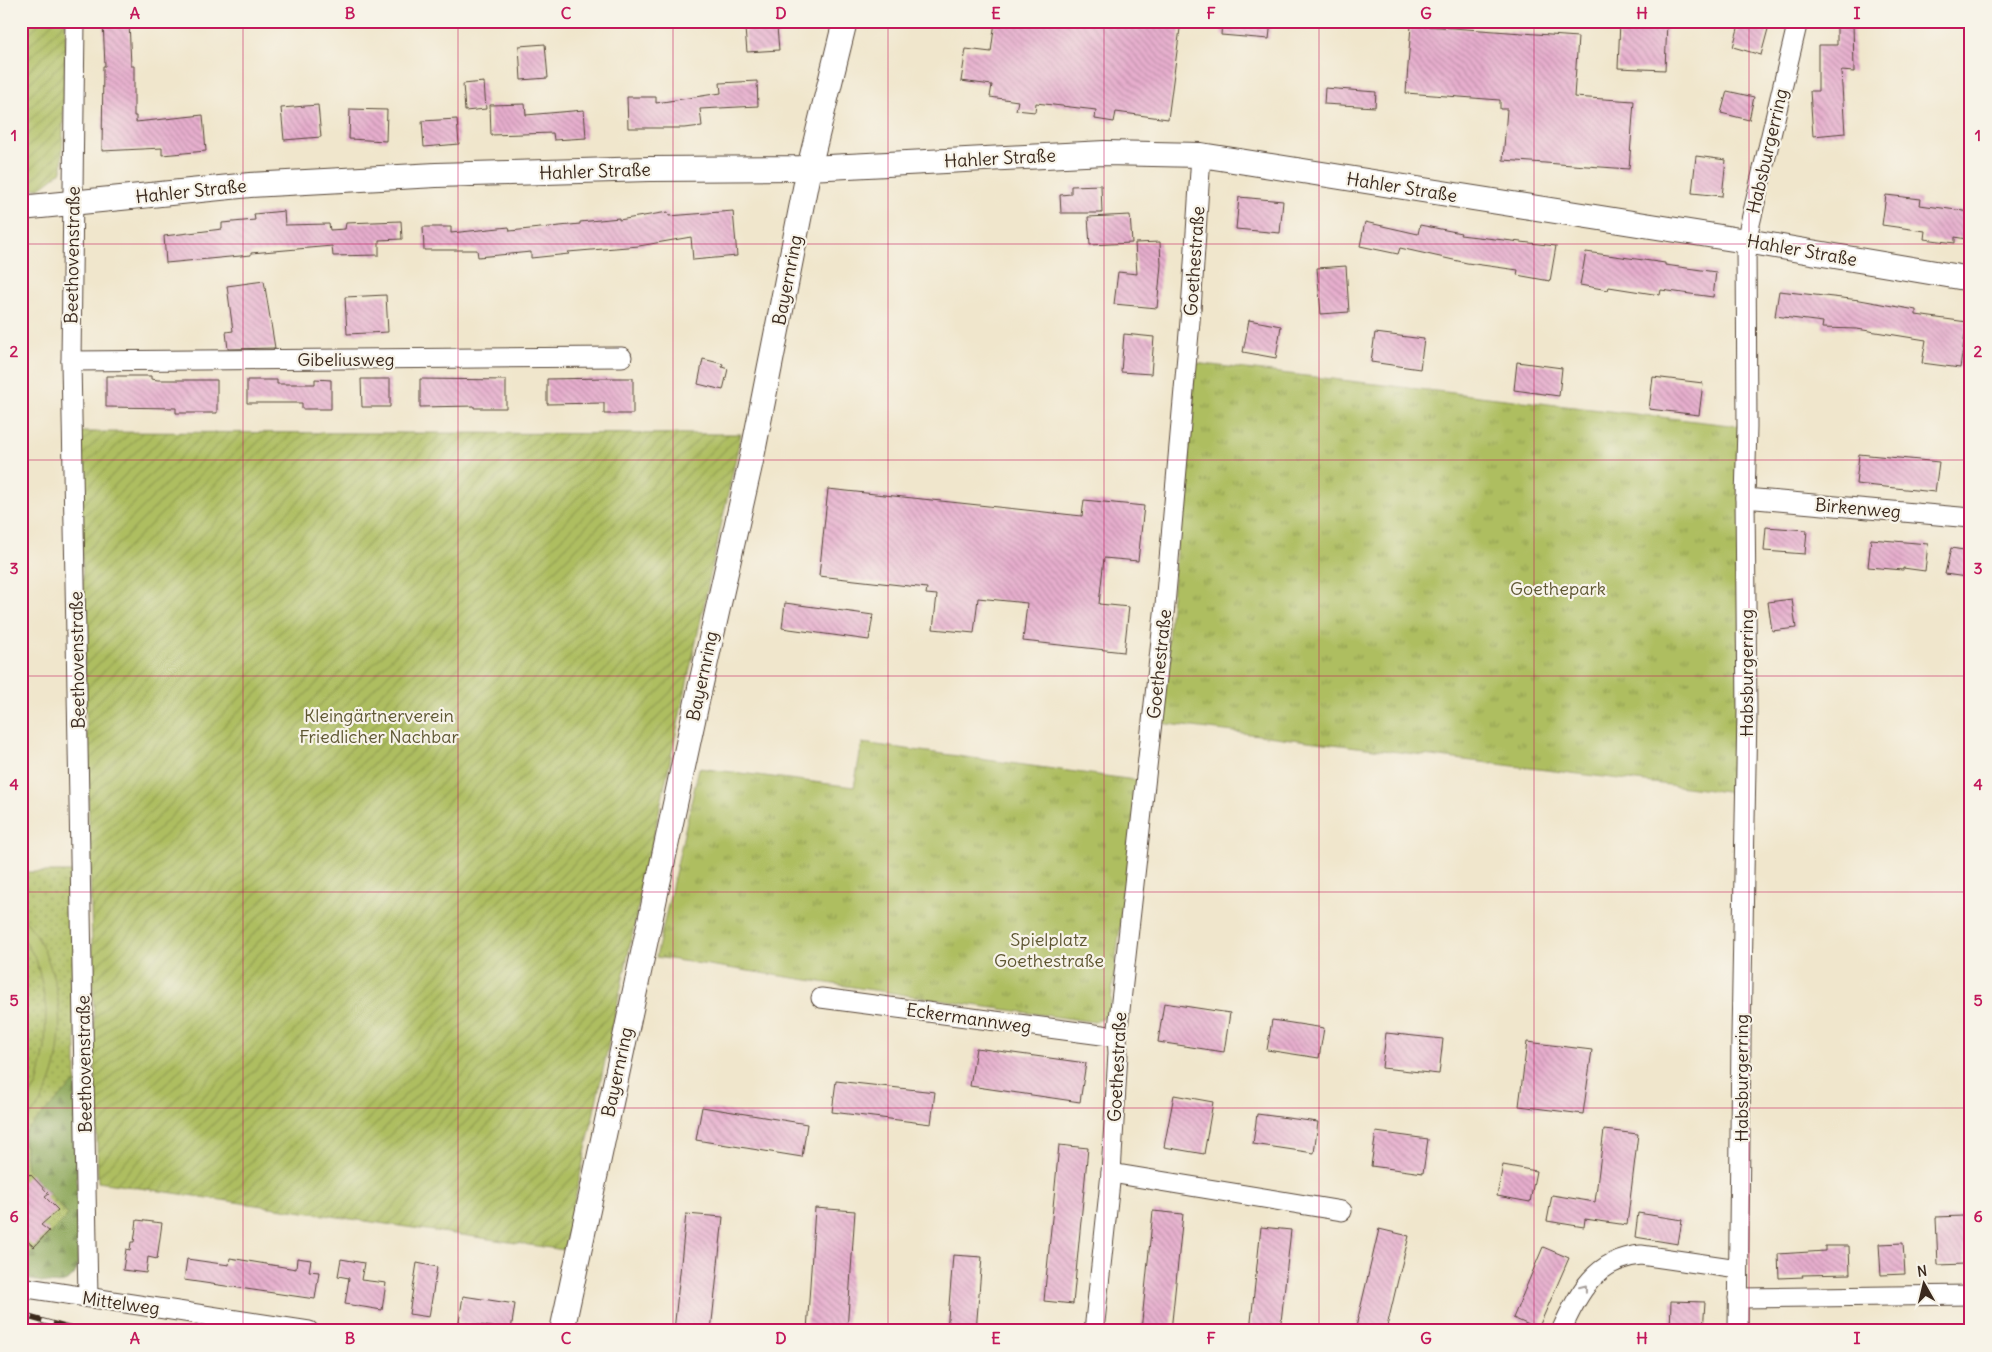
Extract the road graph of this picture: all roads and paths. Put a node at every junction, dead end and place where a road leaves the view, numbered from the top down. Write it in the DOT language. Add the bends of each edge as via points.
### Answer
graph roads {
  1 [pos="75,21"];
  2 [pos="845,21"];
  3 [pos="1798,21"];
  4 [pos="1201,155"];
  5 [pos="809,168"];
  6 [pos="72,202"];
  7 [pos="21,208"];
  8 [pos="1746,241"];
  9 [pos="1971,279"];
  10 [pos="622,358"];
  11 [pos="71,361"];
  12 [pos="1745,498"];
  13 [pos="1971,518"];
  14 [pos="821,998"];
  15 [pos="1117,1037"];
  16 [pos="1111,1172"];
  17 [pos="1342,1211"];
  18 [pos="1738,1269"];
  19 [pos="21,1287"];
  20 [pos="1971,1295"];
  21 [pos="88,1298"];
  22 [pos="1738,1298"];
  23 [pos="309,1331"];
  24 [pos="562,1331"];
  25 [pos="1094,1331"];
  26 [pos="1561,1331"];
  27 [pos="1738,1331"];
  1 -- 6 [label="street, Beethovenstraße"];
  2 -- 5 [label="street, Bayernring"];
  3 -- 8 [label="street, Habsburgerring"];
  4 -- 5 [label="street, Hahler Straße" via="1105,153"];
  4 -- 8 [label="street, Hahler Straße"];
  4 -- 15 [label="street, Goethestraße" via="1192,310 1165,605"];
  5 -- 6 [label="street, Hahler Straße" via="427,175 250,185"];
  5 -- 24 [label="street, Bayernring" via="753,452"];
  6 -- 7 [label="street, Hahler Straße"];
  6 -- 11 [label="street, Beethovenstraße"];
  8 -- 9 [label="street, Hahler Straße"];
  8 -- 12 [label="street, Habsburgerring" via="1748,427"];
  10 -- 11 [label="street, Gibeliusweg"];
  11 -- 21 [label="street, Beethovenstraße"];
  12 -- 13 [label="street, Birkenweg"];
  12 -- 18 [label="street, Habsburgerring" via="1747,712"];
  14 -- 15 [label="street, Eckermannweg"];
  15 -- 16 [label="street, Goethestraße"];
  16 -- 17 [label="street"];
  16 -- 25 [label="street, Goethestraße"];
  18 -- 22 [label="street, Habsburgerring"];
  26 -- 18 [label="street, one-way" via="1583,1289 1612,1262 1626,1256 1641,1255"];
  19 -- 21 [label="street, Mittelweg"];
  20 -- 22 [label="street"];
  21 -- 23 [label="street, Mittelweg"];
  22 -- 27 [label="street, Habsburgerring"];
}
